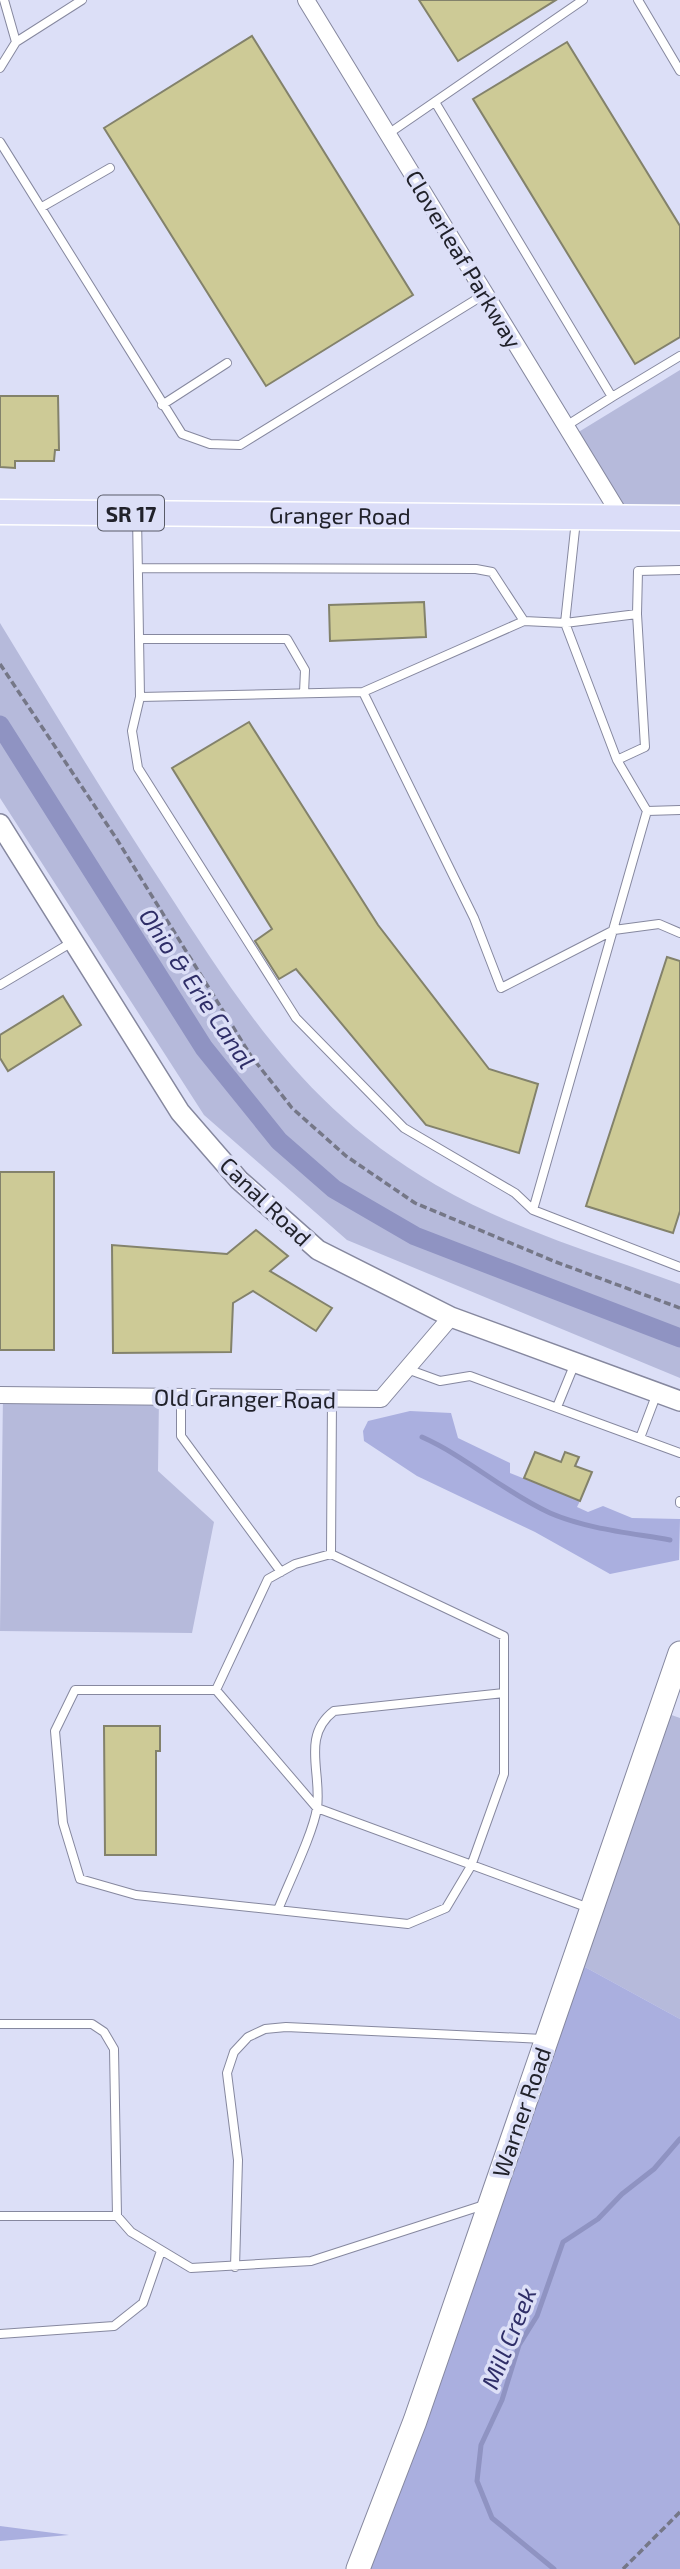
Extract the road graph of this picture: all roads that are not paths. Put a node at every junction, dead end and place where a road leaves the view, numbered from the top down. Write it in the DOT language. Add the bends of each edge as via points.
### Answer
graph roads {
  1 [pos="4,0"];
  2 [pos="82,0"];
  3 [pos="306,0"];
  4 [pos="583,0"];
  5 [pos="638,0"];
  6 [pos="16,42"];
  7 [pos="0,68"];
  8 [pos="680,71"];
  9 [pos="435,102"];
  10 [pos="388,134"];
  11 [pos="0,142"];
  12 [pos="110,168"];
  13 [pos="42,207"];
  14 [pos="485,294"];
  15 [pos="680,356"];
  16 [pos="228,363"];
  17 [pos="612,397"];
  18 [pos="162,405"];
  19 [pos="566,426"];
  20 [pos="0,512"];
  21 [pos="137,513"];
  22 [pos="576,517"];
  23 [pos="622,518"];
  24 [pos="680,519"];
  25 [pos="138,568"];
  26 [pos="680,570"];
  27 [pos="637,614"];
  28 [pos="524,621"];
  29 [pos="565,623"];
  30 [pos="139,639"];
  31 [pos="363,692"];
  32 [pos="304,693"];
  33 [pos="140,696"];
  34 [pos="617,760"];
  35 [pos="680,810"];
  36 [pos="646,811"];
  37 [pos="0,824"];
  38 [pos="614,930"];
  39 [pos="680,933"];
  40 [pos="74,941"];
  41 [pos="0,985"];
  42 [pos="533,1210"];
  43 [pos="680,1267"];
  44 [pos="451,1317"];
  45 [pos="575,1363"];
  46 [pos="407,1369"];
  47 [pos="657,1393"];
  48 [pos="0,1395"];
  49 [pos="181,1397"];
  50 [pos="332,1399"];
  51 [pos="680,1401"];
  52 [pos="557,1406"];
  53 [pos="640,1438"];
  54 [pos="680,1452"];
  55 [pos="331,1554"];
  56 [pos="281,1572"];
  57 [pos="680,1653"];
  58 [pos="216,1690"];
  59 [pos="504,1693"];
  60 [pos="317,1808"];
  61 [pos="471,1866"];
  62 [pos="592,1909"];
  63 [pos="278,1910"];
  64 [pos="0,2024"];
  65 [pos="546,2039"];
  66 [pos="490,2203"];
  67 [pos="0,2216"];
  68 [pos="117,2216"];
  69 [pos="161,2250"];
  70 [pos="235,2267"];
  71 [pos="0,2334"];
  72 [pos="358,2569"];
  1 -- 6 [label="lane"];
  2 -- 6 [label="lane"];
  3 -- 10 [label="street, Cloverleaf Parkway"];
  4 -- 9 [label="lane"];
  5 -- 8 [label="lane"];
  6 -- 7 [label="lane"];
  9 -- 10 [label="lane"];
  9 -- 17 [label="lane"];
  10 -- 14 [label="street, Cloverleaf Parkway"];
  11 -- 13 [label="lane"];
  12 -- 13 [label="lane"];
  13 -- 18 [label="lane"];
  14 -- 18 [label="lane" via="240,445 210,444 181,434"];
  14 -- 19 [label="street, Cloverleaf Parkway"];
  15 -- 17 [label="lane"];
  16 -- 18 [label="lane"];
  17 -- 19 [label="lane"];
  19 -- 23 [label="street, Cloverleaf Parkway"];
  20 -- 21 [label="main road, Granger Road / SR 17"];
  21 -- 22 [label="main road, Granger Road / SR 17"];
  21 -- 25 [label="lane"];
  22 -- 23 [label="main road, Granger Road / SR 17"];
  22 -- 29 [label="lane"];
  23 -- 24 [label="main road, Granger Road / SR 17"];
  25 -- 28 [label="lane" via="476,569 492,572"];
  25 -- 30 [label="lane"];
  26 -- 27 [label="lane" via="638,570"];
  27 -- 29 [label="lane"];
  27 -- 34 [label="lane" via="645,747"];
  28 -- 29 [label="lane"];
  28 -- 31 [label="lane"];
  29 -- 34 [label="lane"];
  30 -- 32 [label="lane" via="287,639 305,670"];
  30 -- 33 [label="lane"];
  31 -- 32 [label="lane"];
  31 -- 38 [label="lane" via="474,918 501,988"];
  32 -- 33 [label="lane"];
  33 -- 42 [label="lane" via="132,731 138,768 296,1018 404,1128 515,1193"];
  34 -- 36 [label="lane"];
  35 -- 36 [label="lane"];
  36 -- 38 [label="lane"];
  37 -- 40 [label="street, Canal Road"];
  38 -- 39 [label="lane" via="659,924"];
  38 -- 42 [label="lane"];
  40 -- 41 [label="lane"];
  40 -- 44 [label="street, Canal Road" via="180,1112 239,1180 318,1250"];
  42 -- 43 [label="lane"];
  44 -- 45 [label="street, Canal Road"];
  44 -- 46 [label="street, Old Granger Road"];
  45 -- 47 [label="street, Canal Road"];
  45 -- 52 [label="lane"];
  46 -- 50 [label="street, Old Granger Road" via="381,1399"];
  46 -- 52 [label="lane" via="440,1381 470,1376"];
  47 -- 51 [label="street, Canal Road"];
  47 -- 53 [label="lane"];
  48 -- 49 [label="street, Old Granger Road"];
  49 -- 50 [label="street, Old Granger Road"];
  49 -- 56 [label="lane" via="181,1436"];
  50 -- 55 [label="lane"];
  52 -- 53 [label="lane"];
  53 -- 54 [label="lane"];
  55 -- 56 [label="lane"];
  55 -- 59 [label="lane" via="504,1636"];
  56 -- 58 [label="lane" via="268,1580"];
  57 -- 62 [label="main road, Warner Road"];
  58 -- 60 [label="lane"];
  58 -- 63 [label="lane" via="75,1690 55,1731 63,1823 80,1879 136,1895"];
  59 -- 60 [label="lane" via="334,1712 314,1735"];
  59 -- 61 [label="lane" via="503,1774"];
  60 -- 61 [label="lane"];
  60 -- 63 [label="lane"];
  61 -- 62 [label="lane"];
  61 -- 63 [label="lane" via="446,1908 408,1924"];
  62 -- 65 [label="main road, Warner Road"];
  64 -- 68 [label="lane" via="92,2024 104,2032 114,2049"];
  65 -- 66 [label="main road, Warner Road"];
  65 -- 70 [label="lane" via="286,2027 248,2037 234,2052 227,2073 238,2160"];
  66 -- 70 [label="lane" via="311,2261"];
  66 -- 72 [label="main road, Warner Road"];
  67 -- 68 [label="lane"];
  68 -- 69 [label="lane" via="131,2232"];
  69 -- 70 [label="lane" via="191,2268"];
  69 -- 71 [label="lane" via="143,2303 114,2326"];
}
